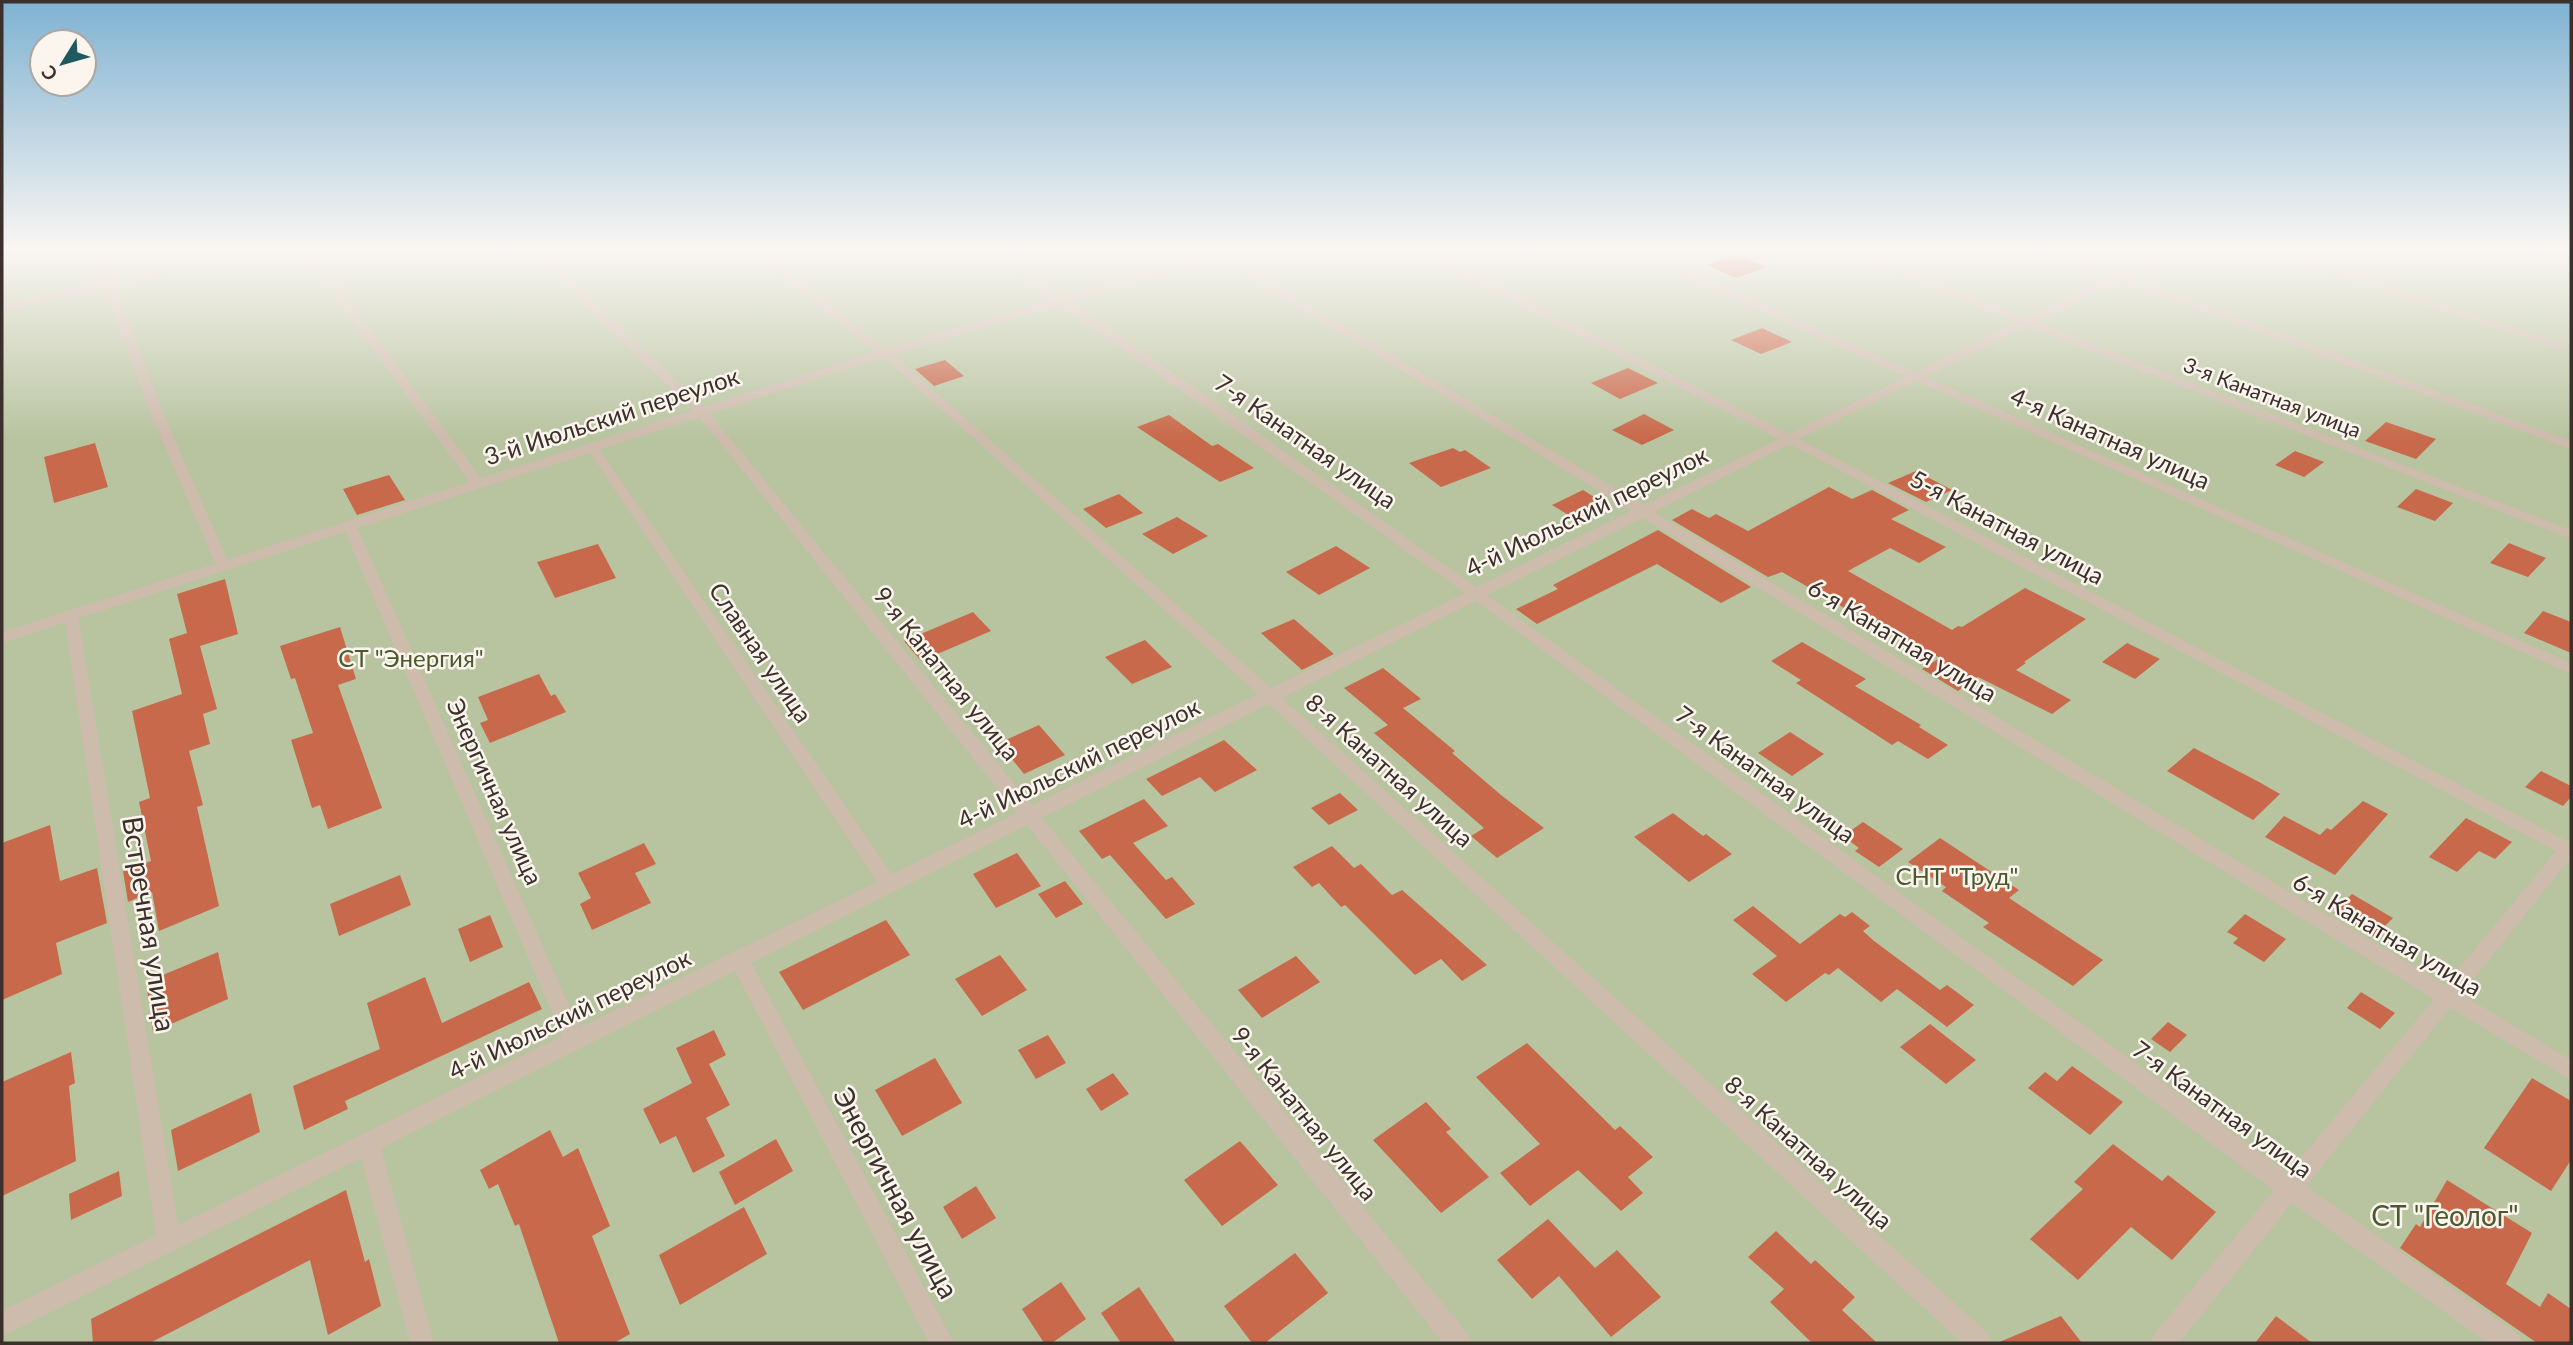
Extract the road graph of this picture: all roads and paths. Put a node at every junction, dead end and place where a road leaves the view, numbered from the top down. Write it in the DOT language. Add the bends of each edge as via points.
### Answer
graph roads {
  1 [pos="120,313"];
  2 [pos="352,313"];
  3 [pos="598,313"];
  4 [pos="832,313"];
  5 [pos="1027,313"];
  6 [pos="1079,313"];
  7 [pos="1314,313"];
  8 [pos="1542,313"];
  9 [pos="1771,313"];
  10 [pos="2002,313"];
  11 [pos="2045,313"];
  12 [pos="2220,313"];
  13 [pos="2458,313"];
  14 [pos="2026,322"];
  15 [pos="2564,347"];
  16 [pos="885,354"];
  17 [pos="1915,377"];
  18 [pos="702,412"];
  19 [pos="1789,439"];
  20 [pos="2571,445"];
  21 [pos="593,447"];
  22 [pos="478,484"];
  23 [pos="1644,511"];
  24 [pos="349,525"];
  25 [pos="2571,535"];
  26 [pos="223,566"];
  27 [pos="1476,594"];
  28 [pos="71,615"];
  29 [pos="2,638"];
  30 [pos="2571,669"];
  31 [pos="1270,696"];
  32 [pos="1029,815"];
  33 [pos="2570,849"];
  34 [pos="889,885"];
  35 [pos="739,960"];
  36 [pos="2446,997"];
  37 [pos="574,1040"];
  38 [pos="2571,1071"];
  39 [pos="368,1142"];
  40 [pos="2290,1191"];
  41 [pos="169,1241"];
  42 [pos="2,1324"];
  43 [pos="422,1343"];
  44 [pos="942,1343"];
  45 [pos="1459,1343"];
  46 [pos="1980,1343"];
  47 [pos="2163,1343"];
  48 [pos="2509,1343"];
  1 -- 26 [label="lane"];
  2 -- 22 [label="lane"];
  3 -- 18 [label="lane, 9-я Канатная улица"];
  4 -- 16 [label="lane, 8-я Канатная улица"];
  5 -- 16 [label="street, 3-й Июльский переулок"];
  6 -- 27 [label="lane, 7-я Канатная улица"];
  7 -- 23 [label="lane, 6-я Канатная улица"];
  8 -- 19 [label="lane, 5-я Канатная улица"];
  9 -- 17 [label="lane, 4-я Канатная улица"];
  10 -- 14 [label="lane, 3-я Канатная улица"];
  11 -- 14 [label="lane, 4-й Июльский переулок"];
  12 -- 20 [label="lane"];
  13 -- 15 [label="lane"];
  14 -- 17 [label="lane, 4-й Июльский переулок"];
  14 -- 25 [label="lane, 3-я Канатная улица"];
  16 -- 18 [label="street, 3-й Июльский переулок"];
  16 -- 31 [label="lane, 8-я Канатная улица"];
  17 -- 19 [label="lane, 4-й Июльский переулок"];
  17 -- 30 [label="lane, 4-я Канатная улица"];
  18 -- 21 [label="street, 3-й Июльский переулок"];
  18 -- 32 [label="lane, 9-я Канатная улица"];
  19 -- 23 [label="lane, 4-й Июльский переулок"];
  19 -- 33 [label="lane, 5-я Канатная улица"];
  21 -- 22 [label="street, 3-й Июльский переулок"];
  21 -- 34 [label="lane, Славная улица"];
  22 -- 24 [label="street, 3-й Июльский переулок"];
  23 -- 27 [label="lane, 4-й Июльский переулок"];
  23 -- 36 [label="lane, 6-я Канатная улица"];
  24 -- 26 [label="street, 3-й Июльский переулок"];
  24 -- 37 [label="lane, Энергичная улица"];
  26 -- 28 [label="street, 3-й Июльский переулок"];
  27 -- 31 [label="lane, 4-й Июльский переулок"];
  27 -- 40 [label="lane, 7-я Канатная улица"];
  28 -- 29 [label="street, 3-й Июльский переулок"];
  28 -- 41 [label="lane, Встречная улица"];
  31 -- 32 [label="lane, 4-й Июльский переулок"];
  31 -- 46 [label="lane, 8-я Канатная улица"];
  32 -- 34 [label="lane, 4-й Июльский переулок"];
  32 -- 45 [label="lane, 9-я Канатная улица"];
  33 -- 36 [label="lane"];
  34 -- 35 [label="lane, 4-й Июльский переулок"];
  35 -- 37 [label="lane, 4-й Июльский переулок"];
  35 -- 44 [label="lane, Энергичная улица"];
  36 -- 38 [label="lane, 6-я Канатная улица"];
  36 -- 40 [label="lane"];
  37 -- 39 [label="lane, 4-й Июльский переулок"];
  39 -- 41 [label="lane, 4-й Июльский переулок"];
  39 -- 43 [label="lane"];
  40 -- 47 [label="lane"];
  40 -- 48 [label="lane, 7-я Канатная улица"];
  41 -- 42 [label="lane, 4-й Июльский переулок"];
}
